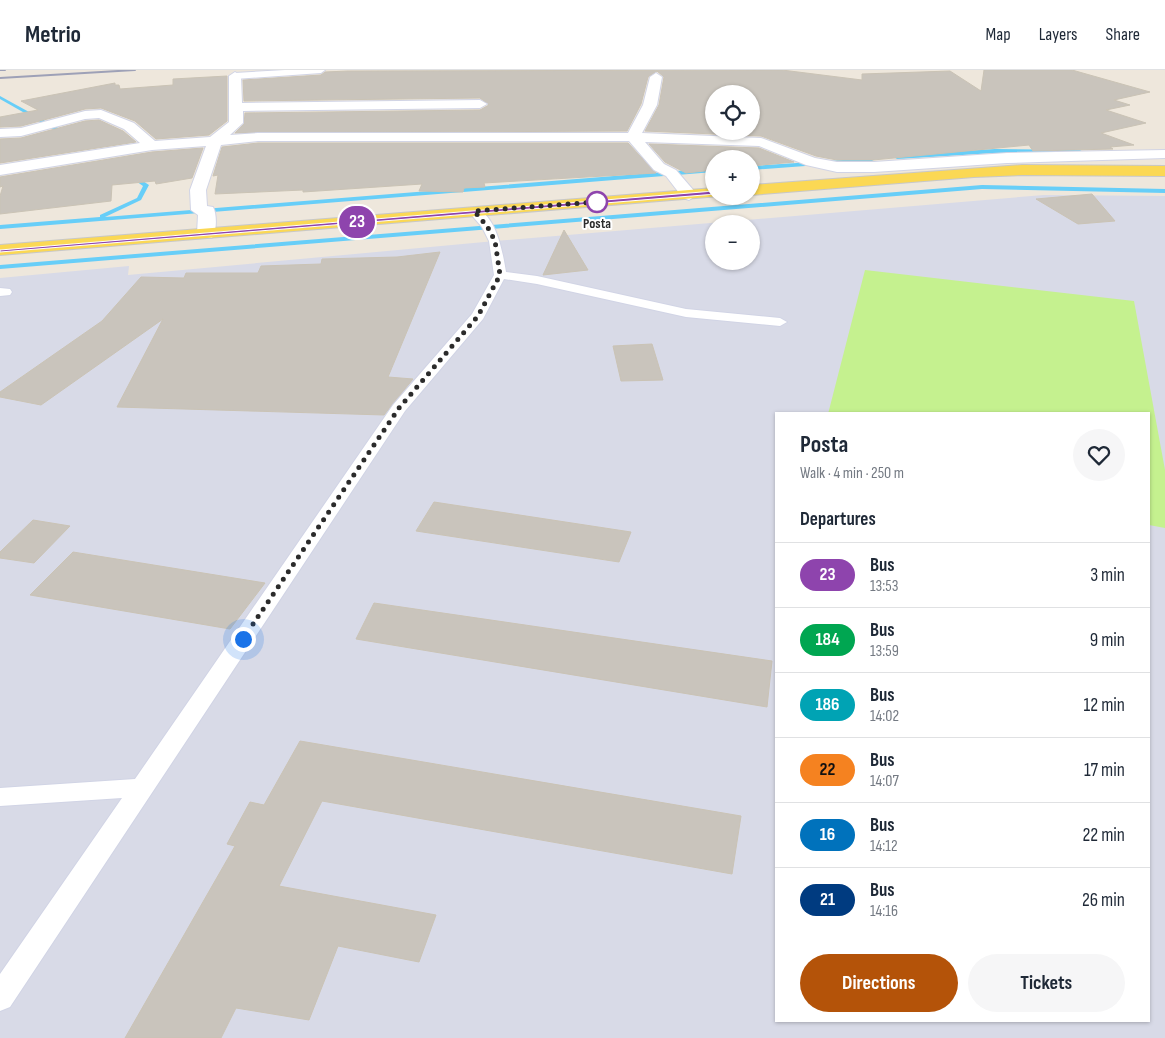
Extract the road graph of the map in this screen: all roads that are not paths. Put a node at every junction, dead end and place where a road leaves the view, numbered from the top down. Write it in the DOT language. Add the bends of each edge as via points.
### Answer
graph roads {
  1 [pos="320,70"];
  2 [pos="234,76"];
  3 [pos="656,77"];
  4 [pos="480,104"];
  5 [pos="235,107"];
  6 [pos="0,133"];
  7 [pos="633,137"];
  8 [pos="215,140"];
  9 [pos="152,146"];
  10 [pos="1165,154"];
  11 [pos="1007,158"];
  12 [pos="0,170"];
  13 [pos="1022,170"];
  14 [pos="1165,171"];
  15 [pos="913,177"];
  16 [pos="1165,182"];
  17 [pos="760,189"];
  18 [pos="705,194"];
  19 [pos="689,195"];
  20 [pos="474,211"];
  21 [pos="206,234"];
  22 [pos="0,250"];
  23 [pos="500,275"];
  24 [pos="780,322"];
  25 [pos="142,788"];
  26 [pos="0,797"];
  27 [pos="0,998"];
  1 -- 2 [label="lane"];
  2 -- 5 [label="street"];
  3 -- 7 [label="street" via="650,105"];
  4 -- 5 [label="street"];
  5 -- 8 [label="street" via="236,123"];
  6 -- 9 [label="street" via="21,132 85,115 101,114 128,126"];
  7 -- 8 [label="street" via="258,137"];
  7 -- 11 [label="street" via="761,142 811,162 837,167"];
  7 -- 19 [label="street"];
  8 -- 9 [label="street"];
  8 -- 21 [label="street" via="198,190 199,210 208,211"];
  9 -- 12 [label="street"];
  10 -- 11 [label="street"];
  11 -- 13 [label="street"];
  13 -- 14 [label="main road"];
  13 -- 15 [label="main road"];
  15 -- 16 [label="main road"];
  15 -- 17 [label="main road"];
  18 -- 19 [label="main road"];
  19 -- 20 [label="main road"];
  20 -- 21 [label="main road"];
  20 -- 23 [label="lane" via="495,241"];
  21 -- 22 [label="main road"];
  23 -- 24 [label="lane" via="537,280 686,313"];
  23 -- 25 [label="lane" via="478,316 399,408"];
  25 -- 26 [label="lane"];
  25 -- 27 [label="lane"];
}
